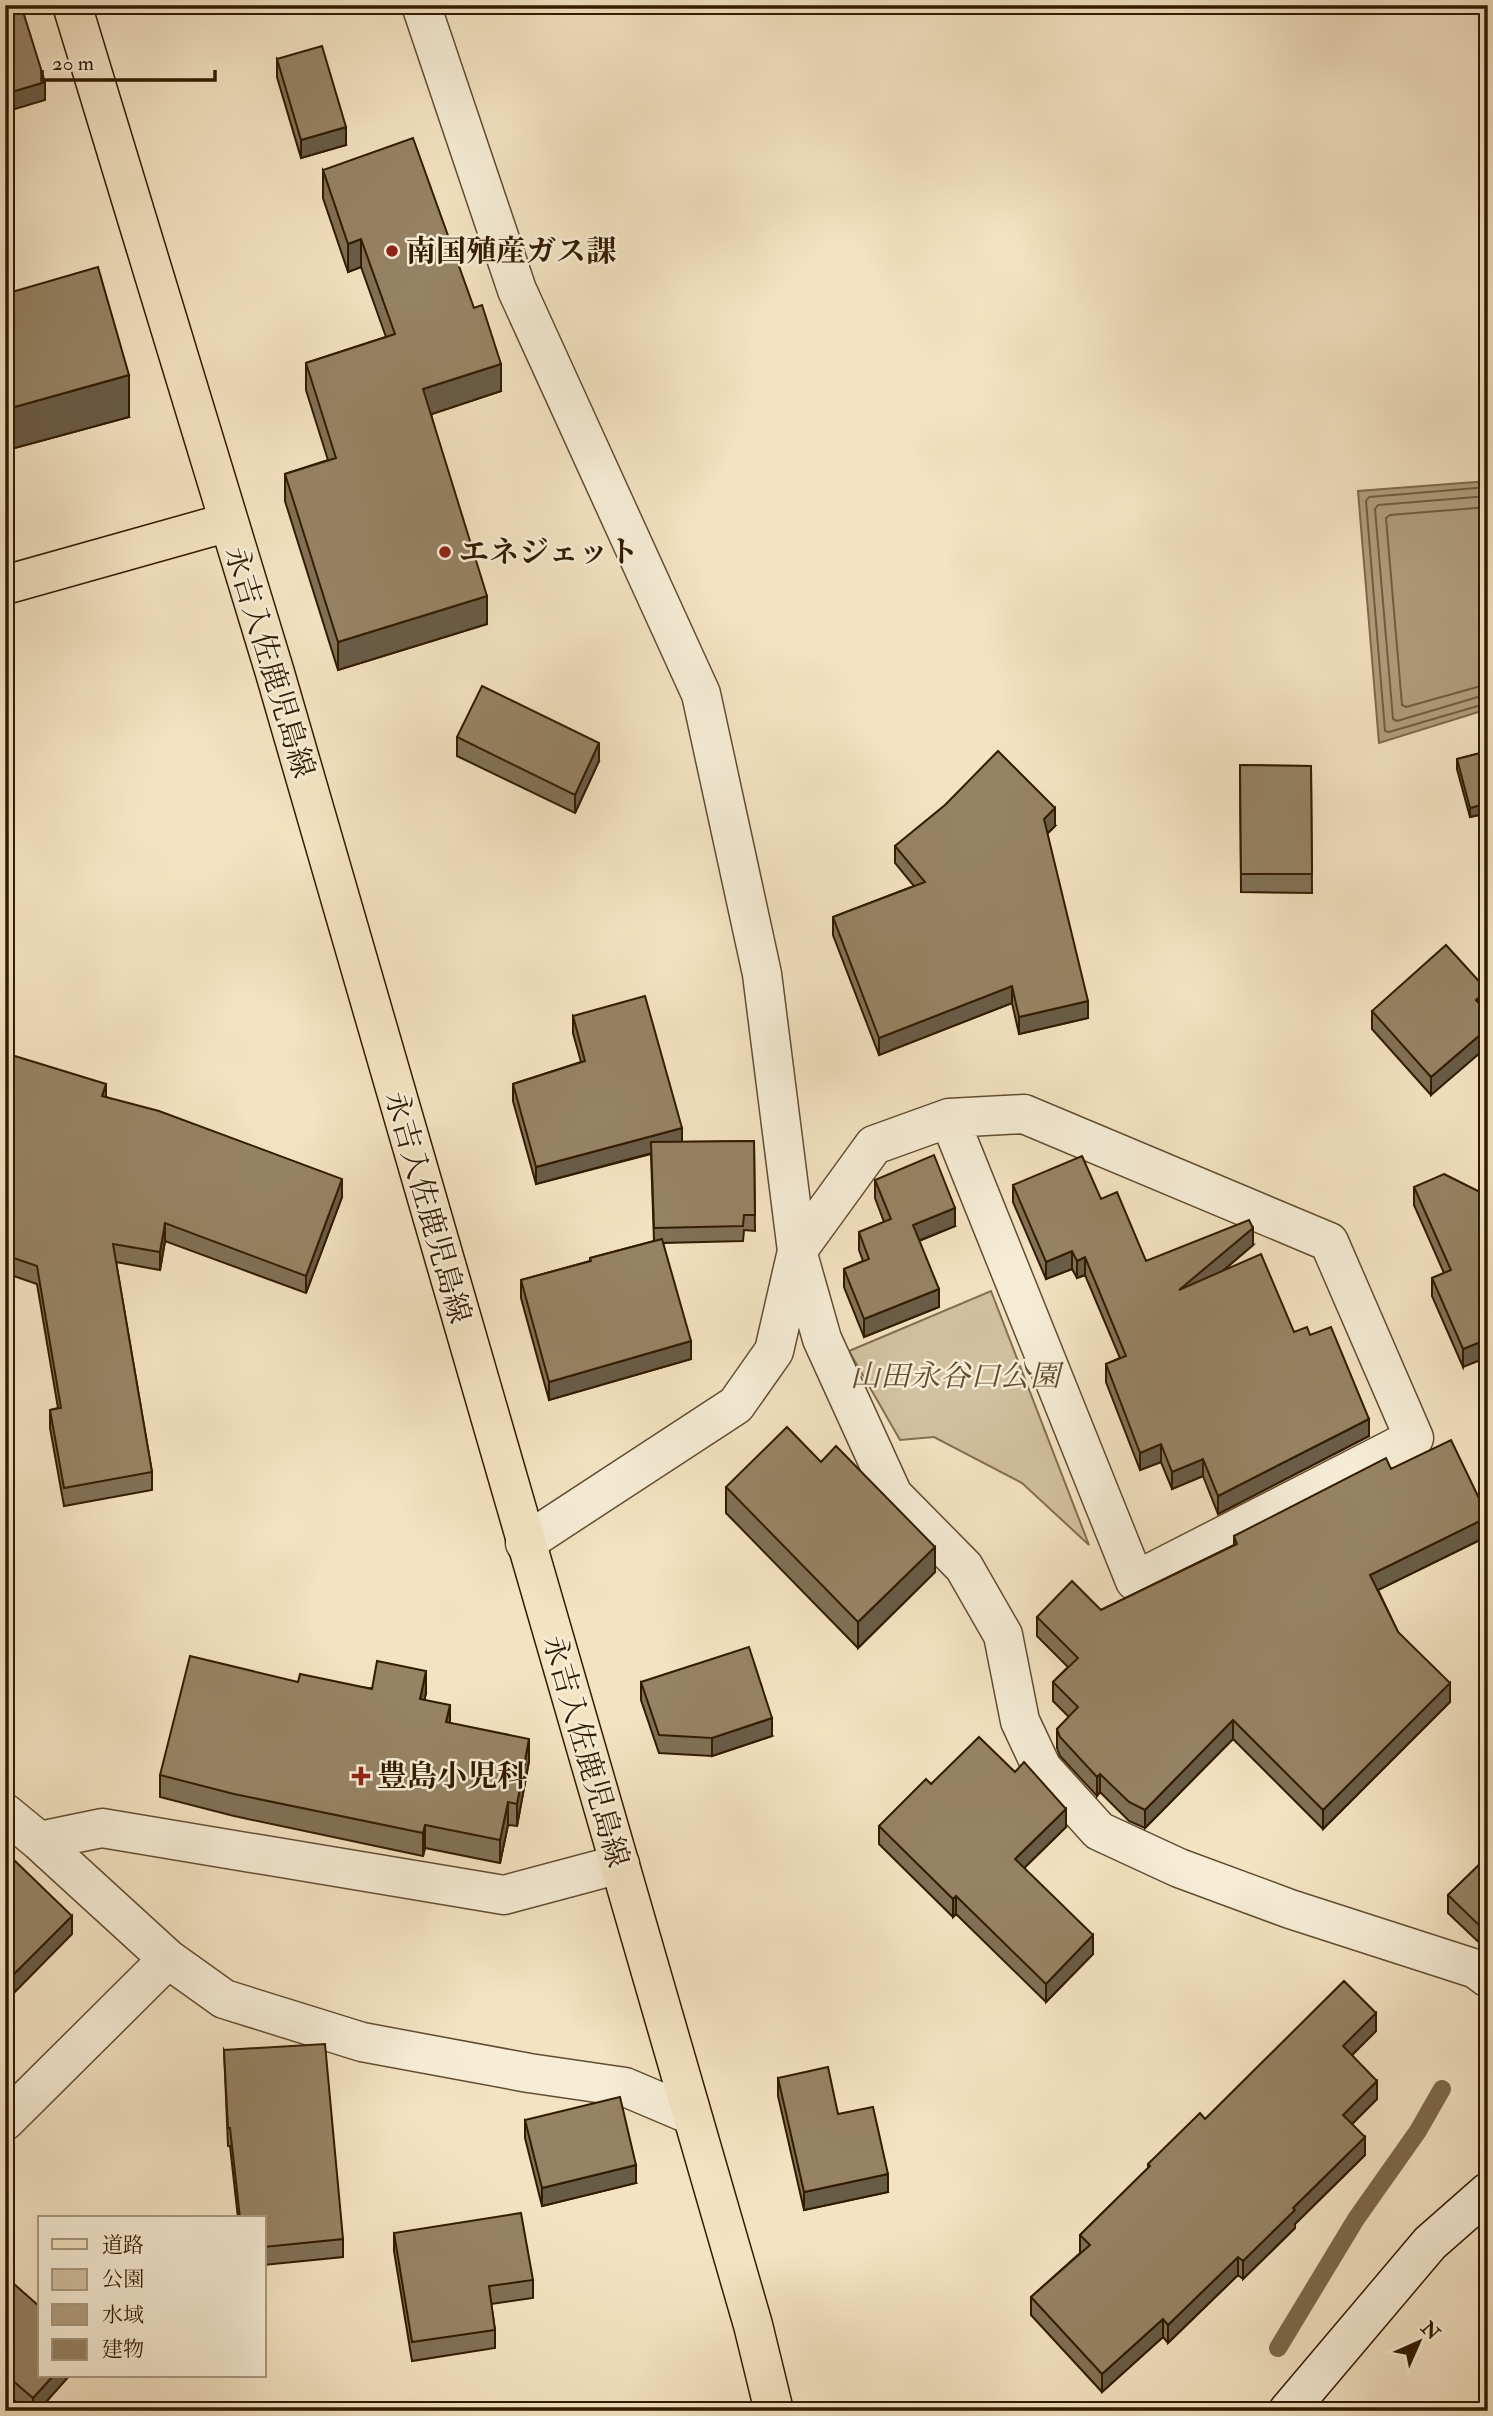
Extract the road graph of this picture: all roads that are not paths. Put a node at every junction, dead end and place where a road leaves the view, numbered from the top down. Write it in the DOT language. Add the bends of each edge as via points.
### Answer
graph roads {
  1 [pos="72,5"];
  2 [pos="421,5"];
  3 [pos="229,522"];
  4 [pos="5,585"];
  5 [pos="949,1118"];
  6 [pos="797,1251"];
  7 [pos="525,1543"];
  8 [pos="5,1814"];
  9 [pos="39,1841"];
  10 [pos="620,1864"];
  11 [pos="168,1959"];
  12 [pos="1488,1978"];
  13 [pos="691,2115"];
  14 [pos="5,2121"];
  15 [pos="1488,2192"];
  16 [pos="774,2411"];
  17 [pos="1287,2411"];
  1 -- 3 [label="main road, 永吉入佐鹿児島線"];
  2 -- 6 [label="street" via="517,290 701,694 762,974"];
  3 -- 4 [label="main road"];
  3 -- 7 [label="main road, 永吉入佐鹿児島線"];
  5 -- 5 [label="street" via="1024,1114 1329,1242 1413,1438 1135,1581"];
  5 -- 6 [label="street" via="874,1145"];
  6 -- 7 [label="street" via="774,1351 736,1405"];
  6 -- 12 [label="street" via="822,1339 893,1494 964,1567 1003,1634 1020,1721 1042,1768 1099,1831 1179,1868 1476,1969"];
  7 -- 10 [label="main road, 永吉入佐鹿児島線"];
  8 -- 9 [label="street"];
  9 -- 10 [label="street" via="102,1828 504,1895"];
  9 -- 11 [label="street"];
  10 -- 13 [label="main road, 永吉入佐鹿児島線"];
  11 -- 13 [label="street" via="224,1999 362,2042 625,2087"];
  11 -- 14 [label="street"];
  13 -- 16 [label="main road, 永吉入佐鹿児島線"];
  15 -- 17 [label="street" via="1430,2243"];
}
